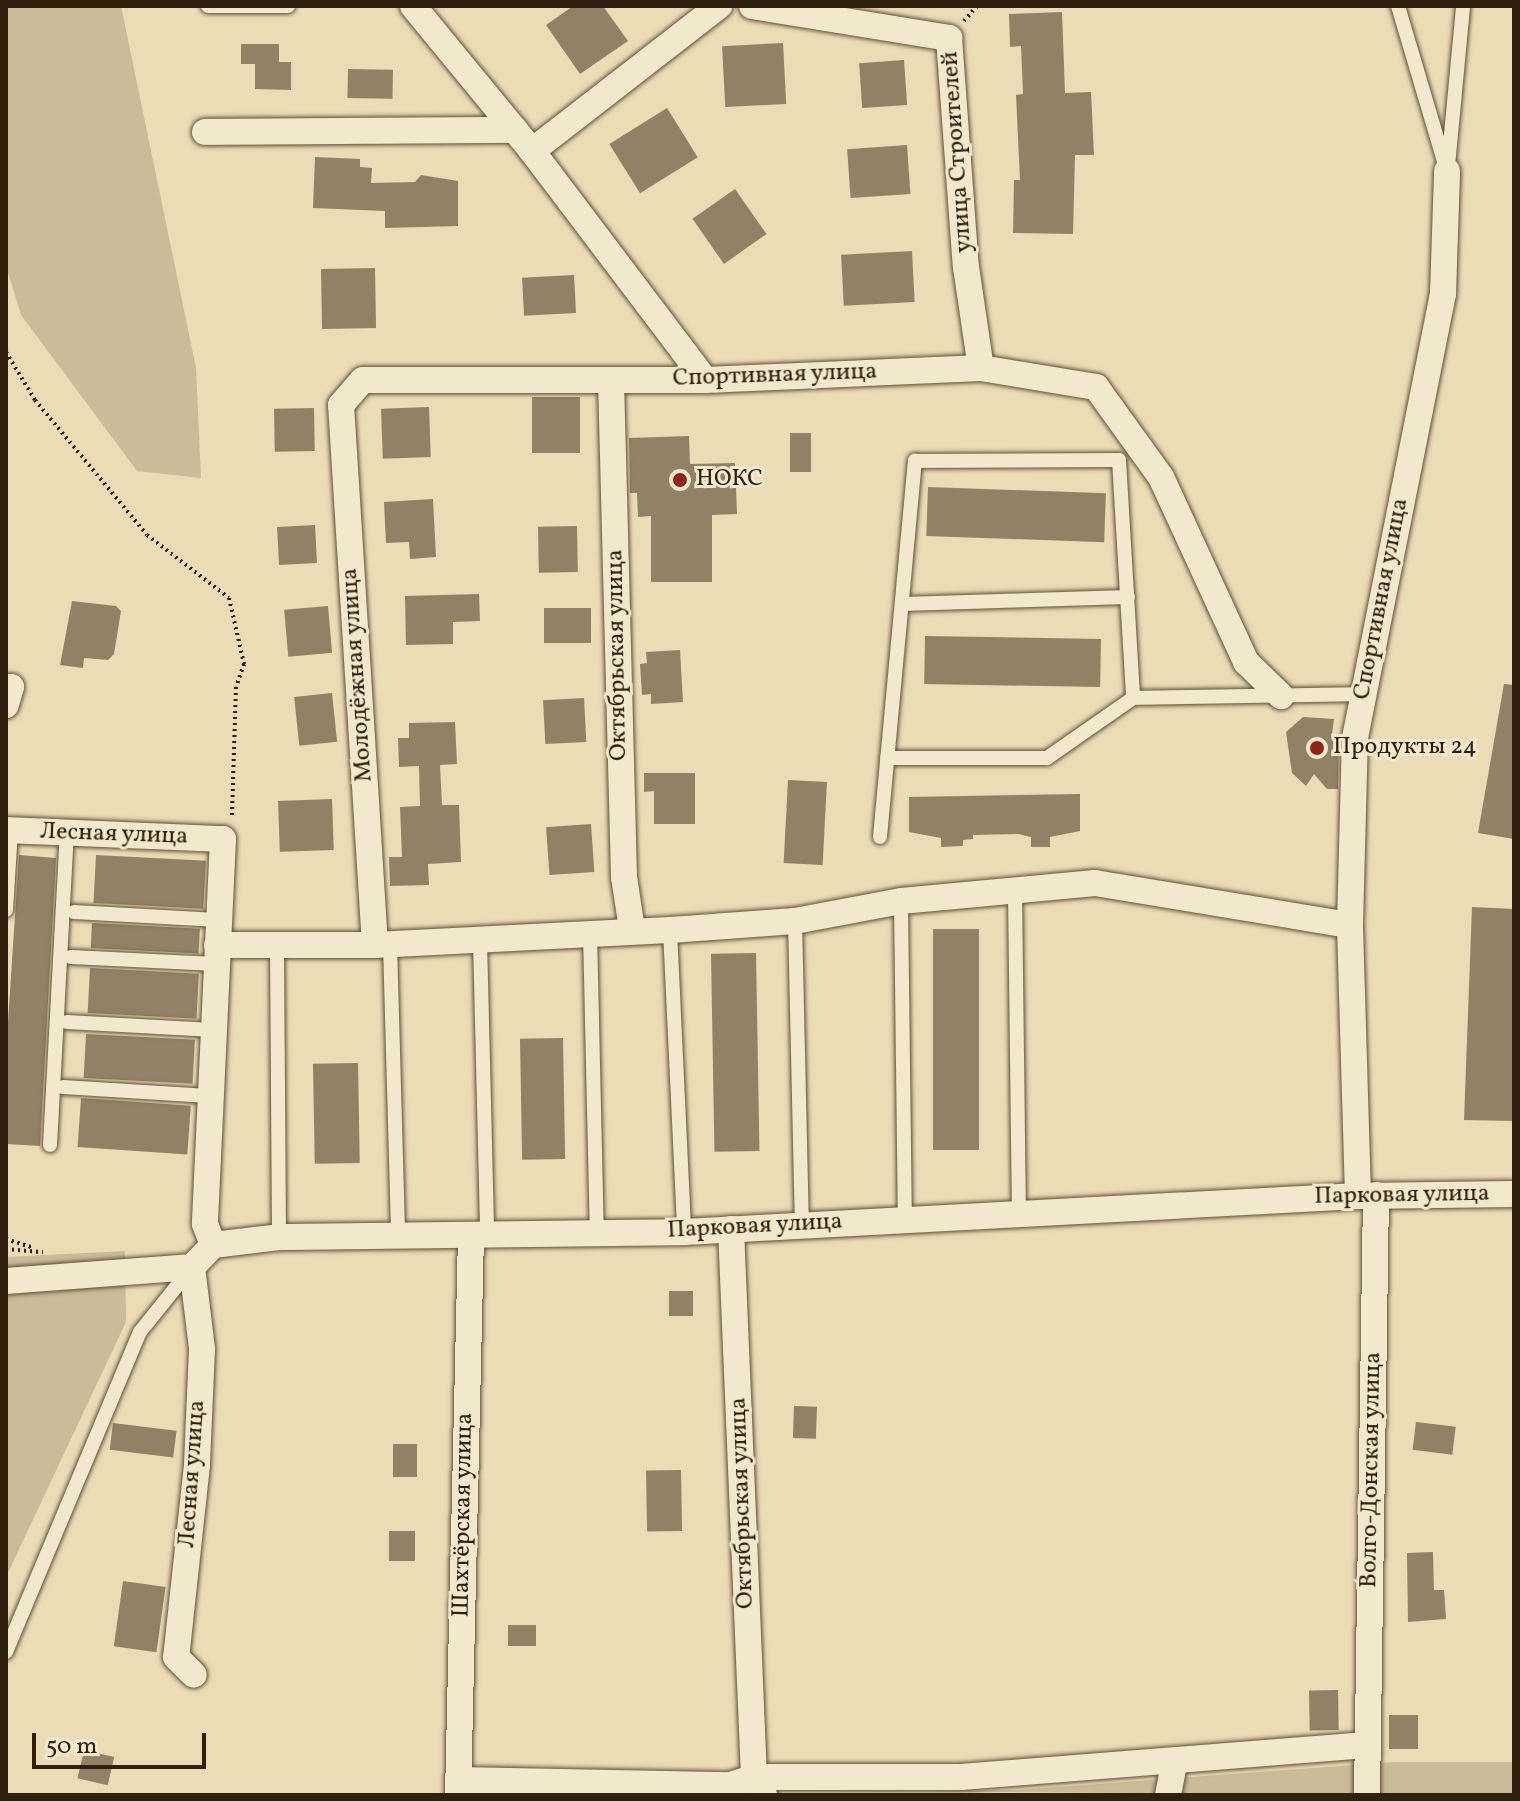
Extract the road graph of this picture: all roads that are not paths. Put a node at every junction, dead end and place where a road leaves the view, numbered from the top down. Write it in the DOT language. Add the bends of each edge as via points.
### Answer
graph roads {
  1 [pos="208,6"];
  2 [pos="288,6"];
  3 [pos="413,6"];
  4 [pos="719,6"];
  5 [pos="752,6"];
  6 [pos="1398,6"];
  7 [pos="1463,6"];
  8 [pos="515,130"];
  9 [pos="205,132"];
  10 [pos="532,151"];
  11 [pos="1447,171"];
  12 [pos="981,368"];
  13 [pos="611,380"];
  14 [pos="705,380"];
  15 [pos="341,405"];
  16 [pos="1128,597"];
  17 [pos="902,604"];
  18 [pos="6,687"];
  19 [pos="1362,694"];
  20 [pos="1281,696"];
  21 [pos="1133,698"];
  22 [pos="6,705"];
  23 [pos="887,758"];
  24 [pos="8,830"];
  25 [pos="67,833"];
  26 [pos="880,837"];
  27 [pos="1015,891"];
  28 [pos="901,901"];
  29 [pos="6,910"];
  30 [pos="74,912"];
  31 [pos="795,921"];
  32 [pos="1350,925"];
  33 [pos="632,929"];
  34 [pos="670,930"];
  35 [pos="590,932"];
  36 [pos="480,940"];
  37 [pos="217,943"];
  38 [pos="383,945"];
  39 [pos="277,948"];
  40 [pos="71,957"];
  41 [pos="67,1022"];
  42 [pos="213,1030"];
  43 [pos="63,1087"];
  44 [pos="209,1096"];
  45 [pos="50,1145"];
  46 [pos="1514,1194"];
  47 [pos="1367,1195"];
  48 [pos="1019,1212"];
  49 [pos="905,1219"];
  50 [pos="802,1226"];
  51 [pos="731,1229"];
  52 [pos="684,1232"];
  53 [pos="597,1234"];
  54 [pos="479,1235"];
  55 [pos="398,1236"];
  56 [pos="279,1237"];
  57 [pos="213,1245"];
  58 [pos="192,1267"];
  59 [pos="6,1281"];
  60 [pos="6,1652"];
  61 [pos="194,1675"];
  62 [pos="1367,1745"];
  63 [pos="1174,1763"];
  64 [pos="759,1786"];
  65 [pos="458,1788"];
  66 [pos="1168,1795"];
  67 [pos="1367,1795"];
  1 -- 2 [label="lane"];
  3 -- 8 [label="street"];
  4 -- 10 [label="street"];
  5 -- 12 [label="street, улица Строителей" via="949,38 966,267"];
  6 -- 11 [label="lane"];
  7 -- 11 [label="lane, Спортивная улица"];
  8 -- 9 [label="street"];
  8 -- 10 [label="street"];
  10 -- 14 [label="street"];
  11 -- 19 [label="street, Спортивная улица" via="1443,294"];
  12 -- 14 [label="street, Спортивная улица"];
  12 -- 20 [label="street, Спортивная улица" via="1096,387 1161,477 1246,662"];
  13 -- 14 [label="street, Спортивная улица"];
  13 -- 15 [label="street, Спортивная улица" via="363,380"];
  13 -- 33 [label="street, Октябрьская улица" via="624,877"];
  15 -- 38 [label="street, Молодёжная улица"];
  16 -- 17 [label="lane"];
  16 -- 17 [label="lane" via="1119,460 915,461"];
  16 -- 21 [label="lane"];
  17 -- 23 [label="lane"];
  18 -- 22 [label="street" via="11,687"];
  19 -- 20 [label="lane"];
  19 -- 32 [label="street, Спортивная улица" via="1355,738"];
  20 -- 21 [label="lane"];
  21 -- 23 [label="lane" via="1047,758"];
  23 -- 26 [label="lane"];
  24 -- 25 [label="street, Лесная улица"];
  24 -- 29 [label="lane"];
  25 -- 37 [label="street, Лесная улица" via="223,839"];
  25 -- 45 [label="lane"];
  27 -- 28 [label="street"];
  27 -- 32 [label="street" via="1095,883"];
  27 -- 48 [label="lane"];
  28 -- 31 [label="street"];
  28 -- 49 [label="lane"];
  30 -- 37 [label="lane"];
  31 -- 34 [label="street"];
  31 -- 50 [label="lane"];
  32 -- 47 [label="street, Спортивная улица"];
  33 -- 34 [label="street"];
  33 -- 35 [label="street"];
  34 -- 52 [label="lane"];
  35 -- 36 [label="street"];
  35 -- 53 [label="lane"];
  36 -- 38 [label="street"];
  36 -- 54 [label="lane"];
  37 -- 39 [label="street"];
  37 -- 40 [label="lane"];
  37 -- 42 [label="street"];
  38 -- 39 [label="street"];
  38 -- 55 [label="lane"];
  39 -- 56 [label="lane"];
  41 -- 42 [label="lane"];
  42 -- 44 [label="street"];
  43 -- 44 [label="lane"];
  44 -- 57 [label="street" via="205,1224"];
  46 -- 47 [label="street, Парковая улица"];
  47 -- 48 [label="street, Парковая улица"];
  47 -- 62 [label="street, Волго-Донская улица"];
  48 -- 49 [label="street, Парковая улица"];
  49 -- 50 [label="street, Парковая улица"];
  50 -- 51 [label="street, Парковая улица"];
  51 -- 52 [label="street, Парковая улица"];
  51 -- 64 [label="street, Октябрьская улица"];
  52 -- 53 [label="street, Парковая улица"];
  53 -- 54 [label="street, Парковая улица"];
  54 -- 55 [label="street, Парковая улица"];
  54 -- 65 [label="street, Шахтёрская улица"];
  55 -- 56 [label="street, Парковая улица"];
  56 -- 57 [label="street, Парковая улица"];
  57 -- 58 [label="street"];
  58 -- 59 [label="street"];
  58 -- 60 [label="lane" via="140,1332"];
  58 -- 61 [label="street, Лесная улица" via="202,1349 197,1465 176,1657"];
  62 -- 63 [label="street"];
  62 -- 67 [label="street, Волго-Донская улица"];
  63 -- 64 [label="street"];
  63 -- 66 [label="street"];
  64 -- 65 [label="street"];
}
